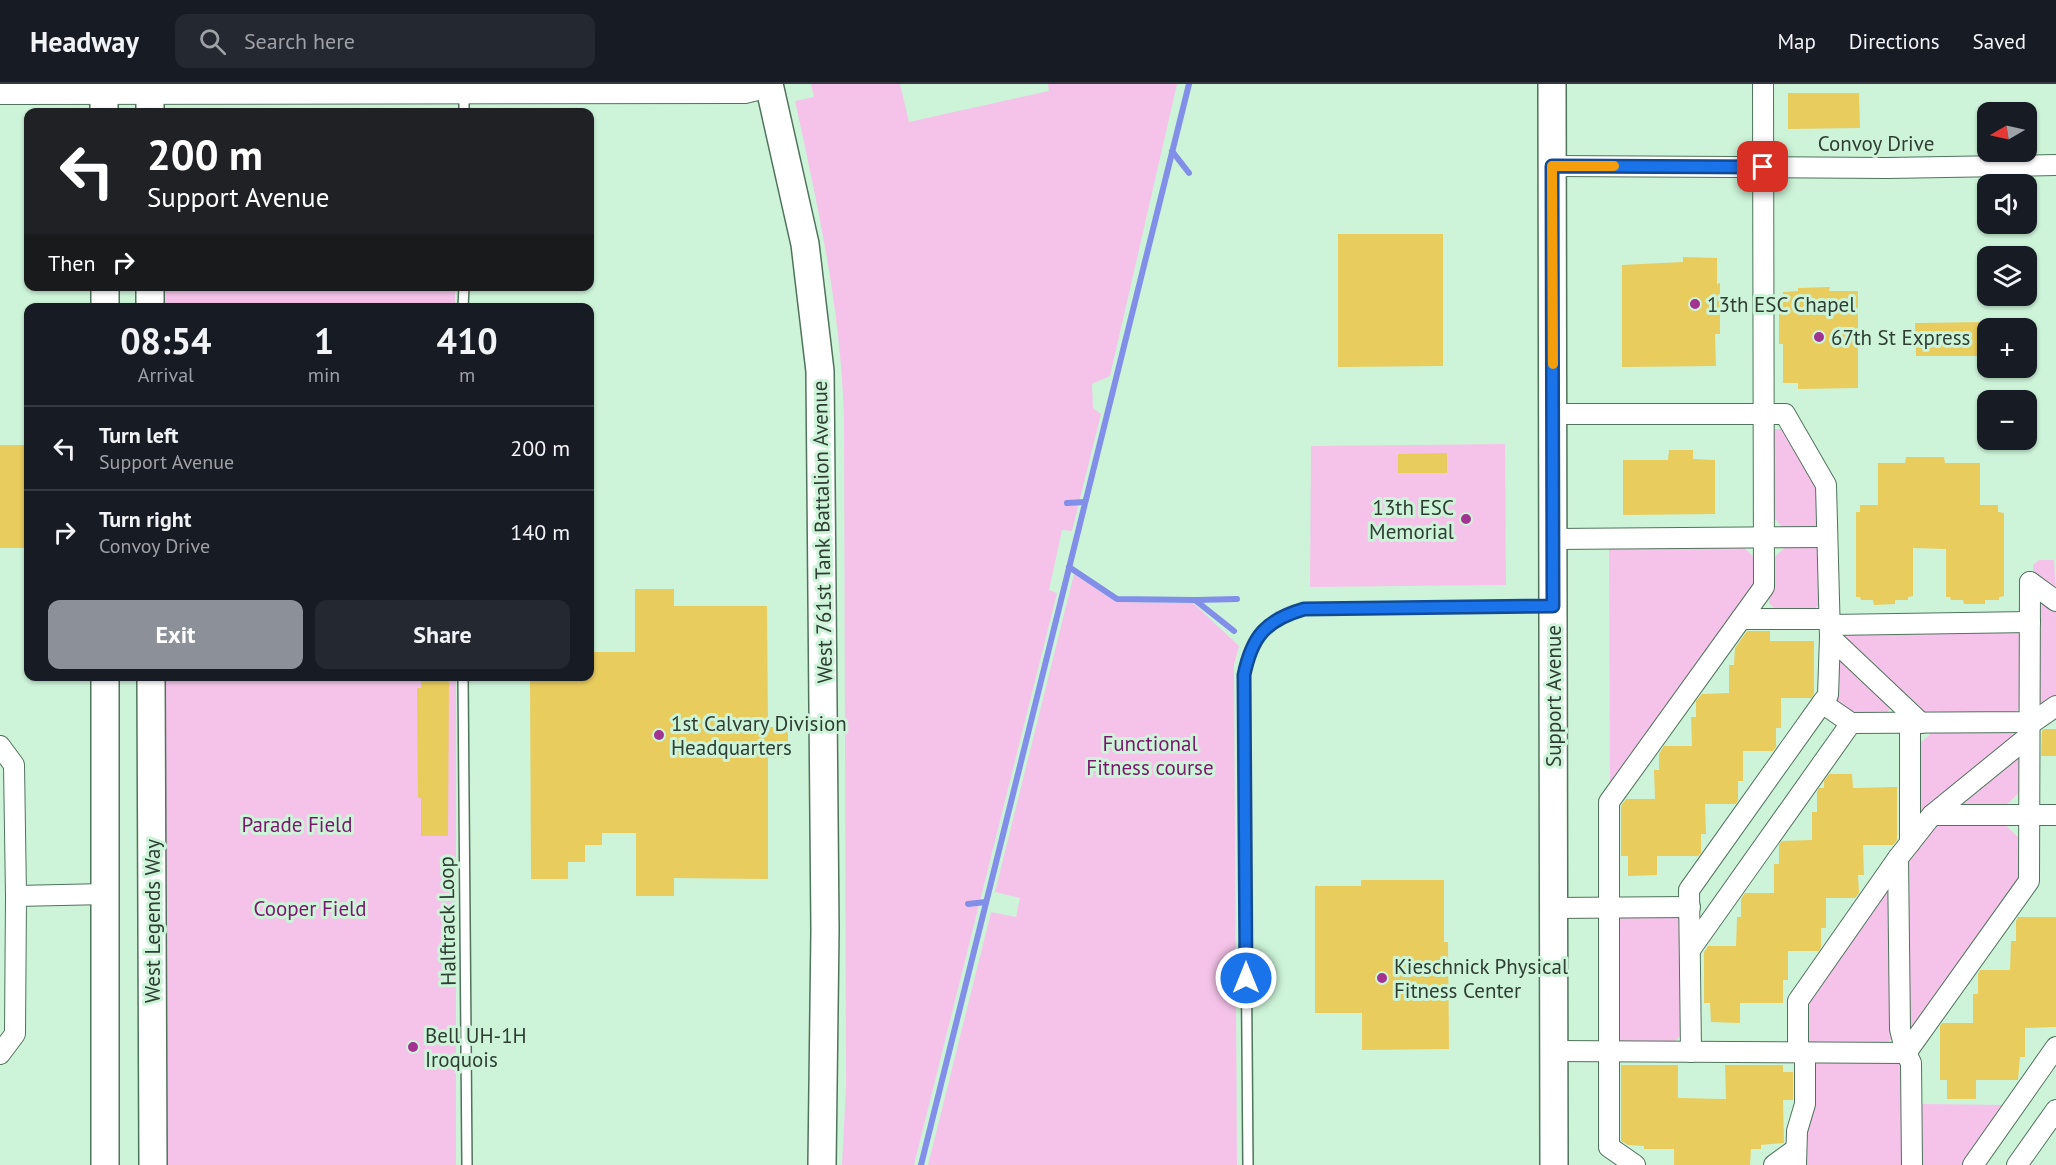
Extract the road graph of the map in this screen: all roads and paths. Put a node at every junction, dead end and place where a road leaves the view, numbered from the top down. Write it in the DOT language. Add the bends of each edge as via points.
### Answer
graph roads {
  1 [pos="1552,84"];
  2 [pos="1762,84"];
  3 [pos="770,86"];
  4 [pos="0,94"];
  5 [pos="104,97"];
  6 [pos="150,97"];
  7 [pos="464,103"];
  8 [pos="2056,165"];
  9 [pos="1552,166"];
  10 [pos="1763,167"];
  11 [pos="1553,414"];
  12 [pos="1764,414"];
  13 [pos="1764,537"];
  14 [pos="1827,537"];
  15 [pos="1553,539"];
  16 [pos="2056,600"];
  17 [pos="1553,606"];
  18 [pos="1741,619"];
  19 [pos="2030,622"];
  20 [pos="1830,627"];
  21 [pos="105,681"];
  22 [pos="151,681"];
  23 [pos="463,681"];
  24 [pos="1822,703"];
  25 [pos="2056,706"];
  26 [pos="1851,723"];
  27 [pos="1916,723"];
  28 [pos="2029,729"];
  29 [pos="0,746"];
  30 [pos="1932,815"];
  31 [pos="2029,815"];
  32 [pos="2056,815"];
  33 [pos="1904,850"];
  34 [pos="106,894"];
  35 [pos="10,898"];
  36 [pos="1554,908"];
  37 [pos="1609,908"];
  38 [pos="1690,908"];
  39 [pos="1690,950"];
  40 [pos="2056,1047"];
  41 [pos="1554,1051"];
  42 [pos="1609,1051"];
  43 [pos="1691,1052"];
  44 [pos="1801,1052"];
  45 [pos="1906,1053"];
  46 [pos="0,1054"];
  47 [pos="2056,1110"];
  48 [pos="1796,1157"];
  49 [pos="105,1165"];
  50 [pos="153,1165"];
  51 [pos="467,1165"];
  52 [pos="822,1165"];
  53 [pos="1248,1165"];
  54 [pos="1554,1165"];
  55 [pos="1635,1165"];
  56 [pos="1774,1165"];
  57 [pos="1912,1165"];
  58 [pos="1973,1165"];
  59 [pos="2017,1165"];
  1 -- 9 [label="street, Support Avenue"];
  2 -- 10 [label="street"];
  3 -- 7 [label="street" via="745,93"];
  3 -- 52 [label="street, West 761st Tank Battalion Avenue" via="805,244 820,371 825,930"];
  4 -- 5 [label="street"];
  5 -- 6 [label="street"];
  6 -- 7 [label="street"];
  8 -- 10 [label="street, Convoy Drive"];
  9 -- 10 [label="street, Convoy Drive"];
  9 -- 11 [label="street, Support Avenue"];
  10 -- 12 [label="street"];
  11 -- 12 [label="street"];
  11 -- 15 [label="street, Support Avenue"];
  12 -- 13 [label="street"];
  12 -- 14 [label="street" via="1785,414 1826,485"];
  13 -- 14 [label="street"];
  13 -- 15 [label="street"];
  13 -- 18 [label="street" via="1764,587"];
  14 -- 20 [label="street"];
  15 -- 17 [label="street, Support Avenue"];
  16 -- 19 [label="street" via="2030,582"];
  17 -- 36 [label="street, Support Avenue"];
  17 -- 53 [label="lane" via="1304,609 1267,625 1255,641 1244,675"];
  18 -- 20 [label="street"];
  18 -- 37 [label="street" via="1609,802"];
  19 -- 20 [label="street"];
  19 -- 28 [label="street"];
  20 -- 24 [label="street" via="1828,695"];
  20 -- 27 [label="street"];
  21 -- 34 [label="street"];
  22 -- 50 [label="street, West Legends Way"];
  23 -- 51 [label="lane, Halftrack Loop"];
  24 -- 26 [label="street"];
  24 -- 38 [label="street" via="1689,890"];
  25 -- 28 [label="street"];
  26 -- 27 [label="street"];
  26 -- 39 [label="street"];
  27 -- 28 [label="street"];
  27 -- 33 [label="street"];
  28 -- 30 [label="street"];
  28 -- 31 [label="street"];
  29 -- 35 [label="street" via="14,765"];
  30 -- 31 [label="street"];
  30 -- 33 [label="street"];
  31 -- 32 [label="street"];
  31 -- 45 [label="street" via="2029,881"];
  33 -- 44 [label="street" via="1798,1001"];
  33 -- 45 [label="street" via="1900,1029"];
  34 -- 35 [label="street"];
  34 -- 49 [label="street"];
  35 -- 46 [label="street" via="15,1034"];
  36 -- 37 [label="street"];
  36 -- 41 [label="street, Support Avenue"];
  37 -- 38 [label="street"];
  37 -- 42 [label="street"];
  38 -- 39 [label="street"];
  39 -- 43 [label="street"];
  40 -- 58 [label="street"];
  41 -- 42 [label="street"];
  41 -- 54 [label="street, Support Avenue"];
  42 -- 43 [label="street"];
  42 -- 55 [label="street" via="1609,1147"];
  43 -- 44 [label="street"];
  44 -- 45 [label="street"];
  44 -- 48 [label="street" via="1805,1104 1797,1131"];
  45 -- 57 [label="street" via="1911,1064"];
  47 -- 59 [label="street"];
  48 -- 56 [label="street"];
}
